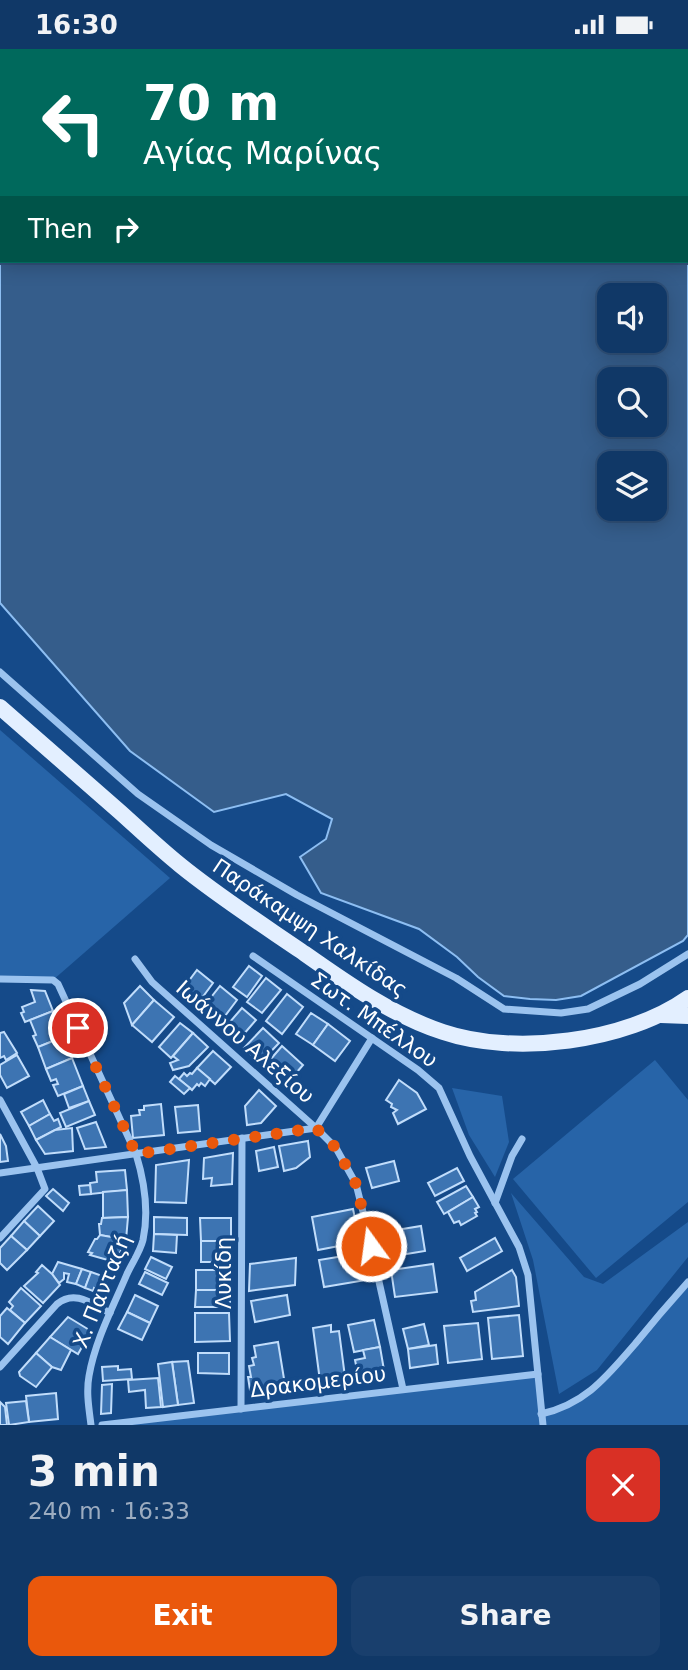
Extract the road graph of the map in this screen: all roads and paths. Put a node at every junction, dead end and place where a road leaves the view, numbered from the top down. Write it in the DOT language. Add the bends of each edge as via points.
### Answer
graph roads {
  1 [pos="0,672"];
  2 [pos="0,708"];
  3 [pos="688,954"];
  4 [pos="253,955"];
  5 [pos="135,959"];
  6 [pos="0,979"];
  7 [pos="688,998"];
  8 [pos="661,1015"];
  9 [pos="688,1016"];
  10 [pos="372,1038"];
  11 [pos="0,1100"];
  12 [pos="316,1128"];
  13 [pos="242,1139"];
  14 [pos="522,1139"];
  15 [pos="136,1154"];
  16 [pos="37,1168"];
  17 [pos="0,1173"];
  18 [pos="495,1203"];
  19 [pos="0,1238"];
  20 [pos="688,1282"];
  21 [pos="110,1313"];
  22 [pos="0,1367"];
  23 [pos="538,1374"];
  24 [pos="403,1389"];
  25 [pos="241,1409"];
  26 [pos="541,1414"];
  27 [pos="91,1425"];
  28 [pos="102,1425"];
  29 [pos="542,1425"];
  1 -- 3 [label="street" via="138,793 211,845 456,978 504,1009 561,1013 588,1009"];
  2 -- 8 [label="main road, Παράκαμψη Χαλκίδας" via="187,871 330,971 418,1023 474,1040 527,1043 593,1036"];
  4 -- 10 [label="street, Σωτ. Μπέλλου"];
  5 -- 12 [label="street, Ιωάννου Αλεξίου" via="152,982"];
  6 -- 15 [label="street, Χ. Πανταζή" via="53,980 58,984"];
  7 -- 8 [label="main road, Παράκαμψη Χαλκίδας"];
  8 -- 9 [label="main road"];
  10 -- 12 [label="street"];
  10 -- 18 [label="street, Σωτ. Μπέλλου" via="439,1088"];
  11 -- 16 [label="street"];
  12 -- 13 [label="street"];
  12 -- 24 [label="street, Ιωάννου Αλεξίου" via="336,1148 356,1184"];
  13 -- 15 [label="street"];
  13 -- 25 [label="street, Λυκίδη"];
  14 -- 18 [label="street"];
  15 -- 16 [label="street"];
  15 -- 21 [label="street, Χ. Πανταζή" via="142,1174 143,1242"];
  16 -- 17 [label="street"];
  16 -- 19 [label="street" via="46,1189"];
  18 -- 23 [label="street, Σωτ. Μπέλλου" via="528,1275"];
  20 -- 26 [label="street" via="593,1389 572,1403"];
  21 -- 22 [label="street" via="70,1296 57,1304"];
  21 -- 27 [label="street, Χ. Πανταζή" via="88,1380"];
  23 -- 24 [label="street, Δρακομερίου"];
  23 -- 26 [label="street, Σωτ. Μπέλλου"];
  24 -- 25 [label="street, Δρακομερίου"];
  25 -- 28 [label="street, Δρακομερίου"];
  26 -- 29 [label="street, Σωτ. Μπέλλου"];
}
